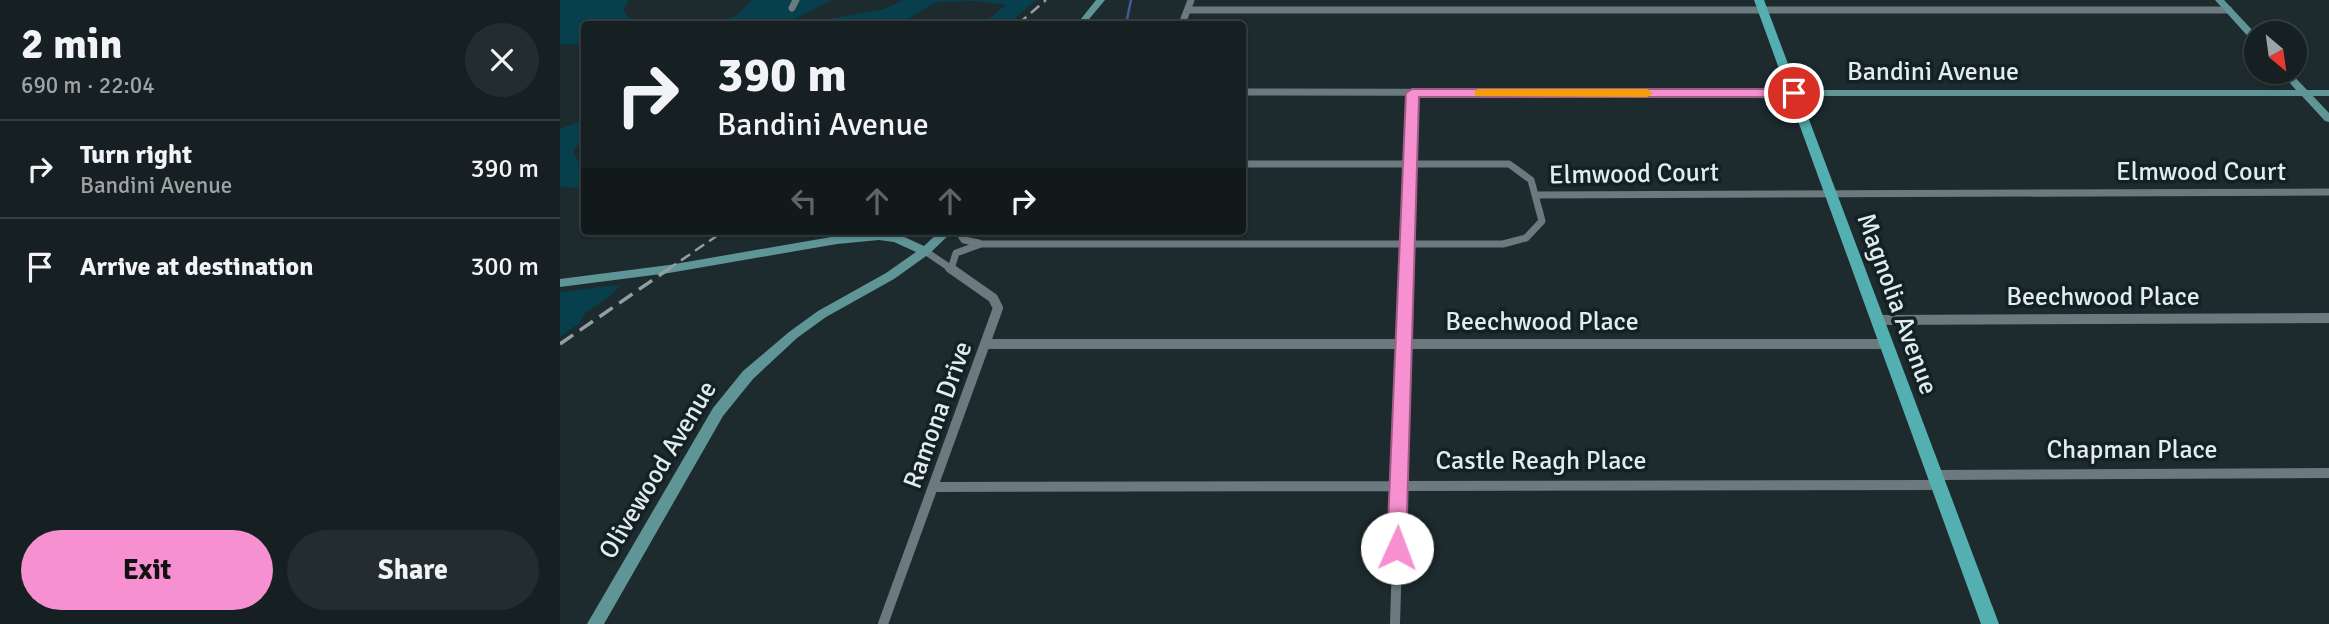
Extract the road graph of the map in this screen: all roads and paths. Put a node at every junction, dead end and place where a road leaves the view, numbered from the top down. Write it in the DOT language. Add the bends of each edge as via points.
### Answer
graph roads {
  1 [pos="796,0"];
  2 [pos="1101,0"];
  3 [pos="1191,0"];
  4 [pos="2220,0"];
  5 [pos="1761,5"];
  6 [pos="792,8"];
  7 [pos="1188,10"];
  8 [pos="2229,10"];
  9 [pos="1084,21"];
  10 [pos="1183,21"];
  11 [pos="2244,27"];
  12 [pos="2297,84"];
  13 [pos="1246,92"];
  14 [pos="1412,93"];
  15 [pos="1794,93"];
  16 [pos="2329,93"];
  17 [pos="2307,94"];
  18 [pos="2329,119"];
  19 [pos="1246,164"];
  20 [pos="1409,164"];
  21 [pos="2329,192"];
  22 [pos="1830,193"];
  23 [pos="1537,195"];
  24 [pos="943,235"];
  25 [pos="961,235"];
  26 [pos="1408,243"];
  27 [pos="981,244"];
  28 [pos="925,251"];
  29 [pos="951,269"];
  30 [pos="560,283"];
  31 [pos="2329,318"];
  32 [pos="1878,320"];
  33 [pos="1402,342"];
  34 [pos="987,344"];
  35 [pos="1886,344"];
  36 [pos="2329,473"];
  37 [pos="1936,480"];
  38 [pos="1398,484"];
  39 [pos="934,487"];
  40 [pos="595,624"];
  41 [pos="883,624"];
  42 [pos="1395,624"];
  43 [pos="1990,624"];
  1 -- 6 [label="street"];
  2 -- 9 [label="main road"];
  3 -- 7 [label="street"];
  4 -- 8 [label="main road"];
  5 -- 7 [label="street"];
  5 -- 8 [label="street"];
  5 -- 15 [label="main road, Magnolia Avenue"];
  7 -- 10 [label="street"];
  8 -- 11 [label="main road"];
  12 -- 17 [label="street"];
  13 -- 14 [label="street, Bandini Avenue"];
  14 -- 15 [label="street, Bandini Avenue"];
  14 -- 20 [label="street"];
  15 -- 17 [label="main road, Bandini Avenue"];
  15 -- 22 [label="main road, Magnolia Avenue"];
  16 -- 17 [label="street, Bandini Avenue"];
  17 -- 18 [label="main road"];
  19 -- 20 [label="street"];
  20 -- 23 [label="street" via="1509,164 1528,175"];
  20 -- 26 [label="street"];
  21 -- 22 [label="street, Elmwood Court"];
  22 -- 23 [label="street, Elmwood Court"];
  22 -- 32 [label="main road, Magnolia Avenue"];
  23 -- 26 [label="street, Elmwood Court" via="1542,221 1536,233 1525,240"];
  24 -- 28 [label="main road, Olivewood Avenue"];
  25 -- 27 [label="street"];
  26 -- 27 [label="street, Elmwood Court"];
  26 -- 33 [label="street"];
  27 -- 29 [label="street" via="956,253"];
  28 -- 29 [label="street, Ramona Drive"];
  28 -- 30 [label="street" via="903,240 879,236"];
  28 -- 40 [label="main road, Olivewood Avenue" via="822,314 742,382 706,432"];
  29 -- 34 [label="street, Ramona Drive" via="995,303 997,317"];
  31 -- 32 [label="street, Beechwood Place"];
  32 -- 35 [label="main road, Magnolia Avenue"];
  33 -- 34 [label="street, Beechwood Place"];
  33 -- 35 [label="street, Beechwood Place"];
  33 -- 38 [label="street"];
  34 -- 39 [label="street, Ramona Drive"];
  35 -- 37 [label="main road, Magnolia Avenue"];
  36 -- 37 [label="street, Chapman Place"];
  37 -- 38 [label="street, Castle Reagh Place"];
  37 -- 43 [label="main road, Magnolia Avenue"];
  38 -- 39 [label="street, Castle Reagh Place"];
  38 -- 42 [label="street"];
  39 -- 41 [label="street, Ramona Drive"];
}
